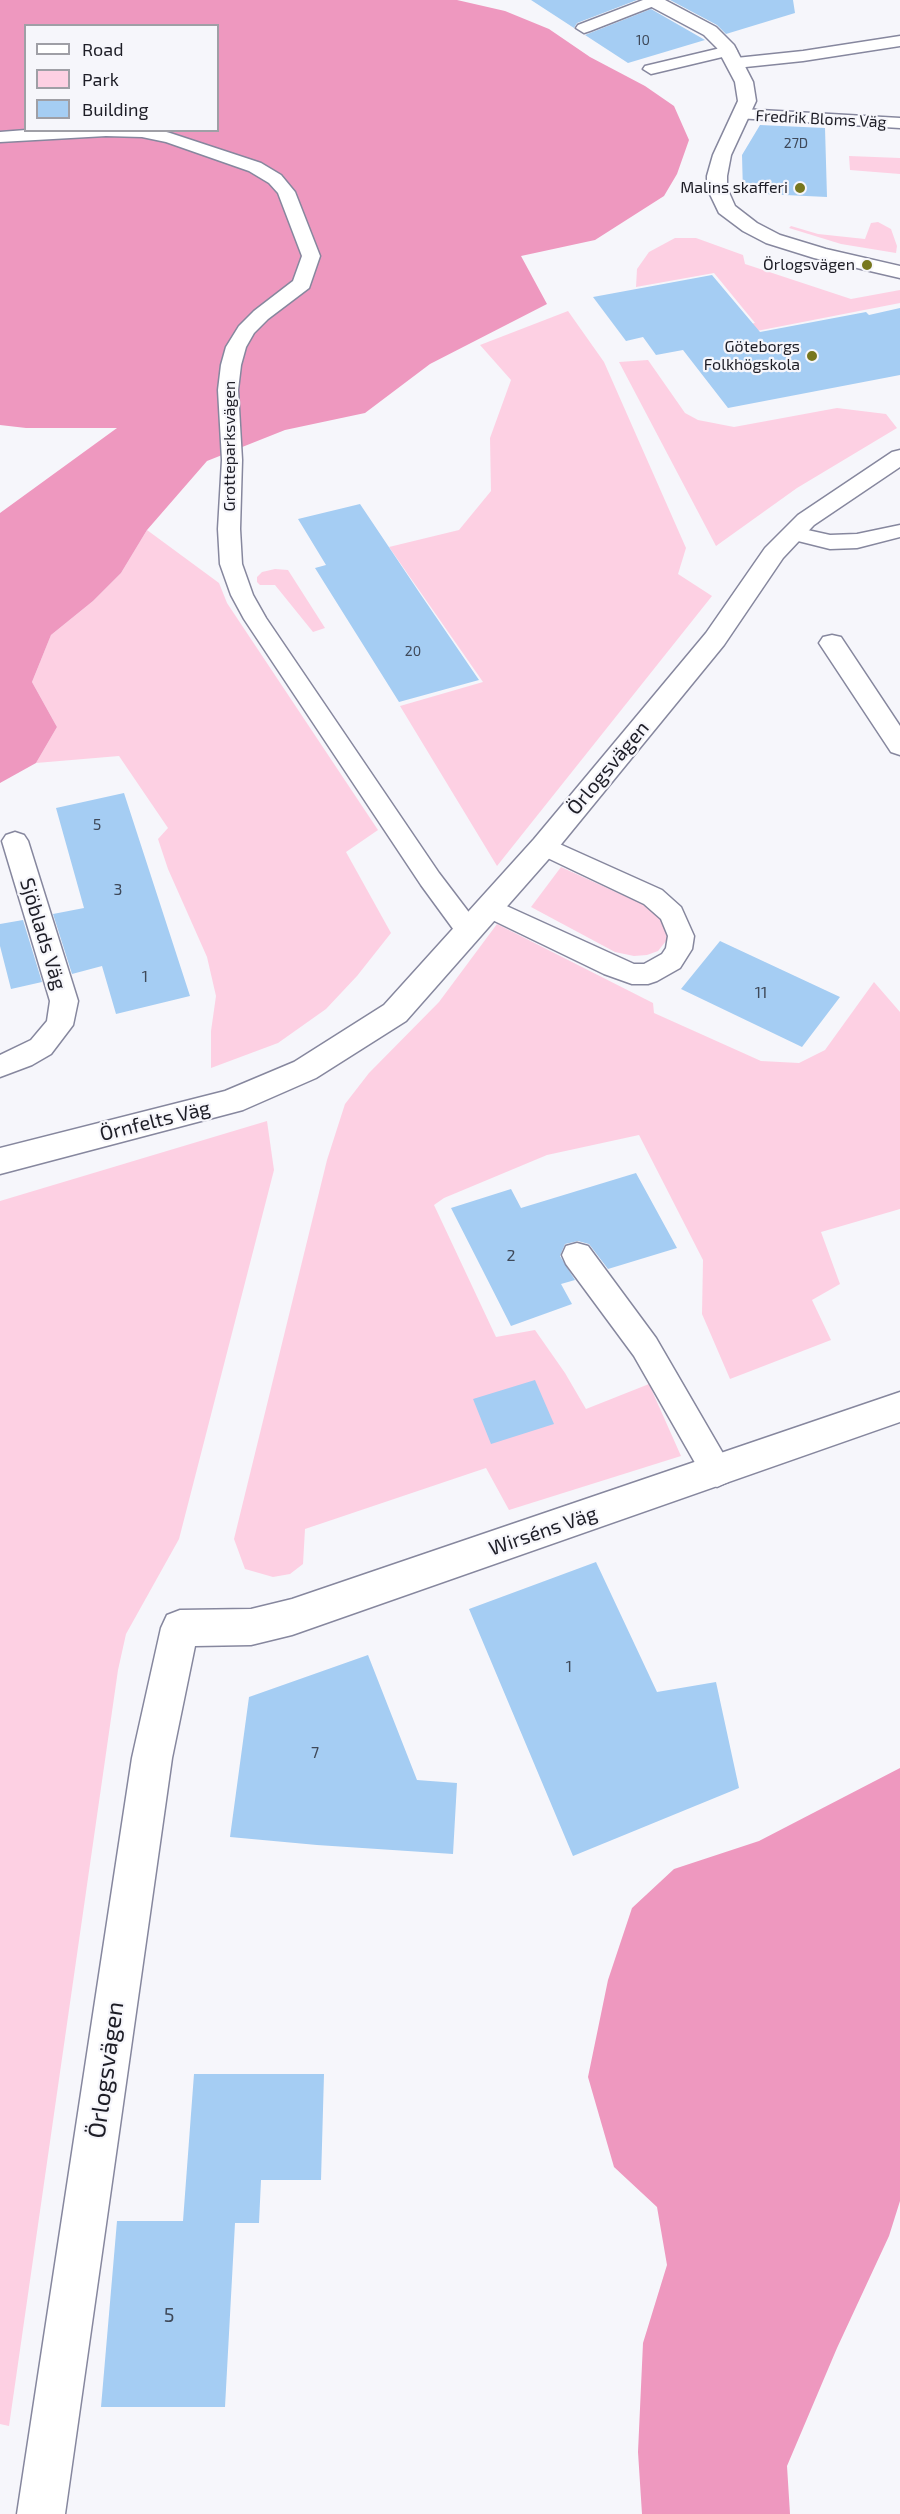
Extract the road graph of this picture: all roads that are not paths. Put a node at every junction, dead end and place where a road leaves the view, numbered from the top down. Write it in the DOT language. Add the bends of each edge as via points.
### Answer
graph roads {
  1 [pos="653,1"];
  2 [pos="584,28"];
  3 [pos="900,41"];
  4 [pos="732,57"];
  5 [pos="651,69"];
  6 [pos="743,114"];
  7 [pos="900,123"];
  8 [pos="88,132"];
  9 [pos="142,132"];
  10 [pos="0,137"];
  11 [pos="900,272"];
  12 [pos="900,457"];
  13 [pos="900,531"];
  14 [pos="794,533"];
  15 [pos="832,643"];
  16 [pos="900,746"];
  17 [pos="15,841"];
  18 [pos="543,846"];
  19 [pos="489,907"];
  20 [pos="468,930"];
  21 [pos="0,1066"];
  22 [pos="305,1070"];
  23 [pos="0,1161"];
  24 [pos="577,1255"];
  25 [pos="900,1407"];
  26 [pos="717,1472"];
  27 [pos="180,1628"];
  28 [pos="41,2514"];
  1 -- 2 [label="lane"];
  1 -- 4 [label="street" via="710,31"];
  3 -- 4 [label="lane" via="802,56"];
  4 -- 5 [label="lane"];
  4 -- 6 [label="street" via="744,82 747,101"];
  6 -- 7 [label="lane, Fredrik Bloms Väg"];
  6 -- 11 [label="street" via="722,155 717,176 717,188 726,209 750,228 773,239"];
  8 -- 10 [label="lane, Grotteparksvägen"];
  9 -- 20 [label="lane, Grotteparksvägen" via="255,166 275,179 295,210 311,256 303,284 246,330 231,365 231,564 255,619"];
  12 -- 14 [label="street, Örlogsvägen" via="832,501"];
  13 -- 14 [label="lane" via="857,541 830,542"];
  14 -- 18 [label="street, Örlogsvägen" via="774,553 715,639"];
  15 -- 16 [label="street"];
  17 -- 21 [label="lane, Sjöblads Väg" via="64,1001 59,1025 40,1047"];
  18 -- 19 [label="street, Örlogsvägen"];
  18 -- 19 [label="lane" via="653,897 672,914 681,936 671,961 648,974 632,974"];
  19 -- 20 [label="street, Örlogsvägen"];
  20 -- 22 [label="street, Örlogsvägen" via="395,1013"];
  22 -- 23 [label="street, Örnfelts Väg" via="232,1101"];
  24 -- 26 [label="lane" via="645,1347"];
  25 -- 26 [label="street, Wirséns Väg"];
  26 -- 27 [label="street, Wirséns Väg" via="292,1617 251,1627"];
  27 -- 28 [label="street, Örlogsvägen" via="152,1758"];
}
